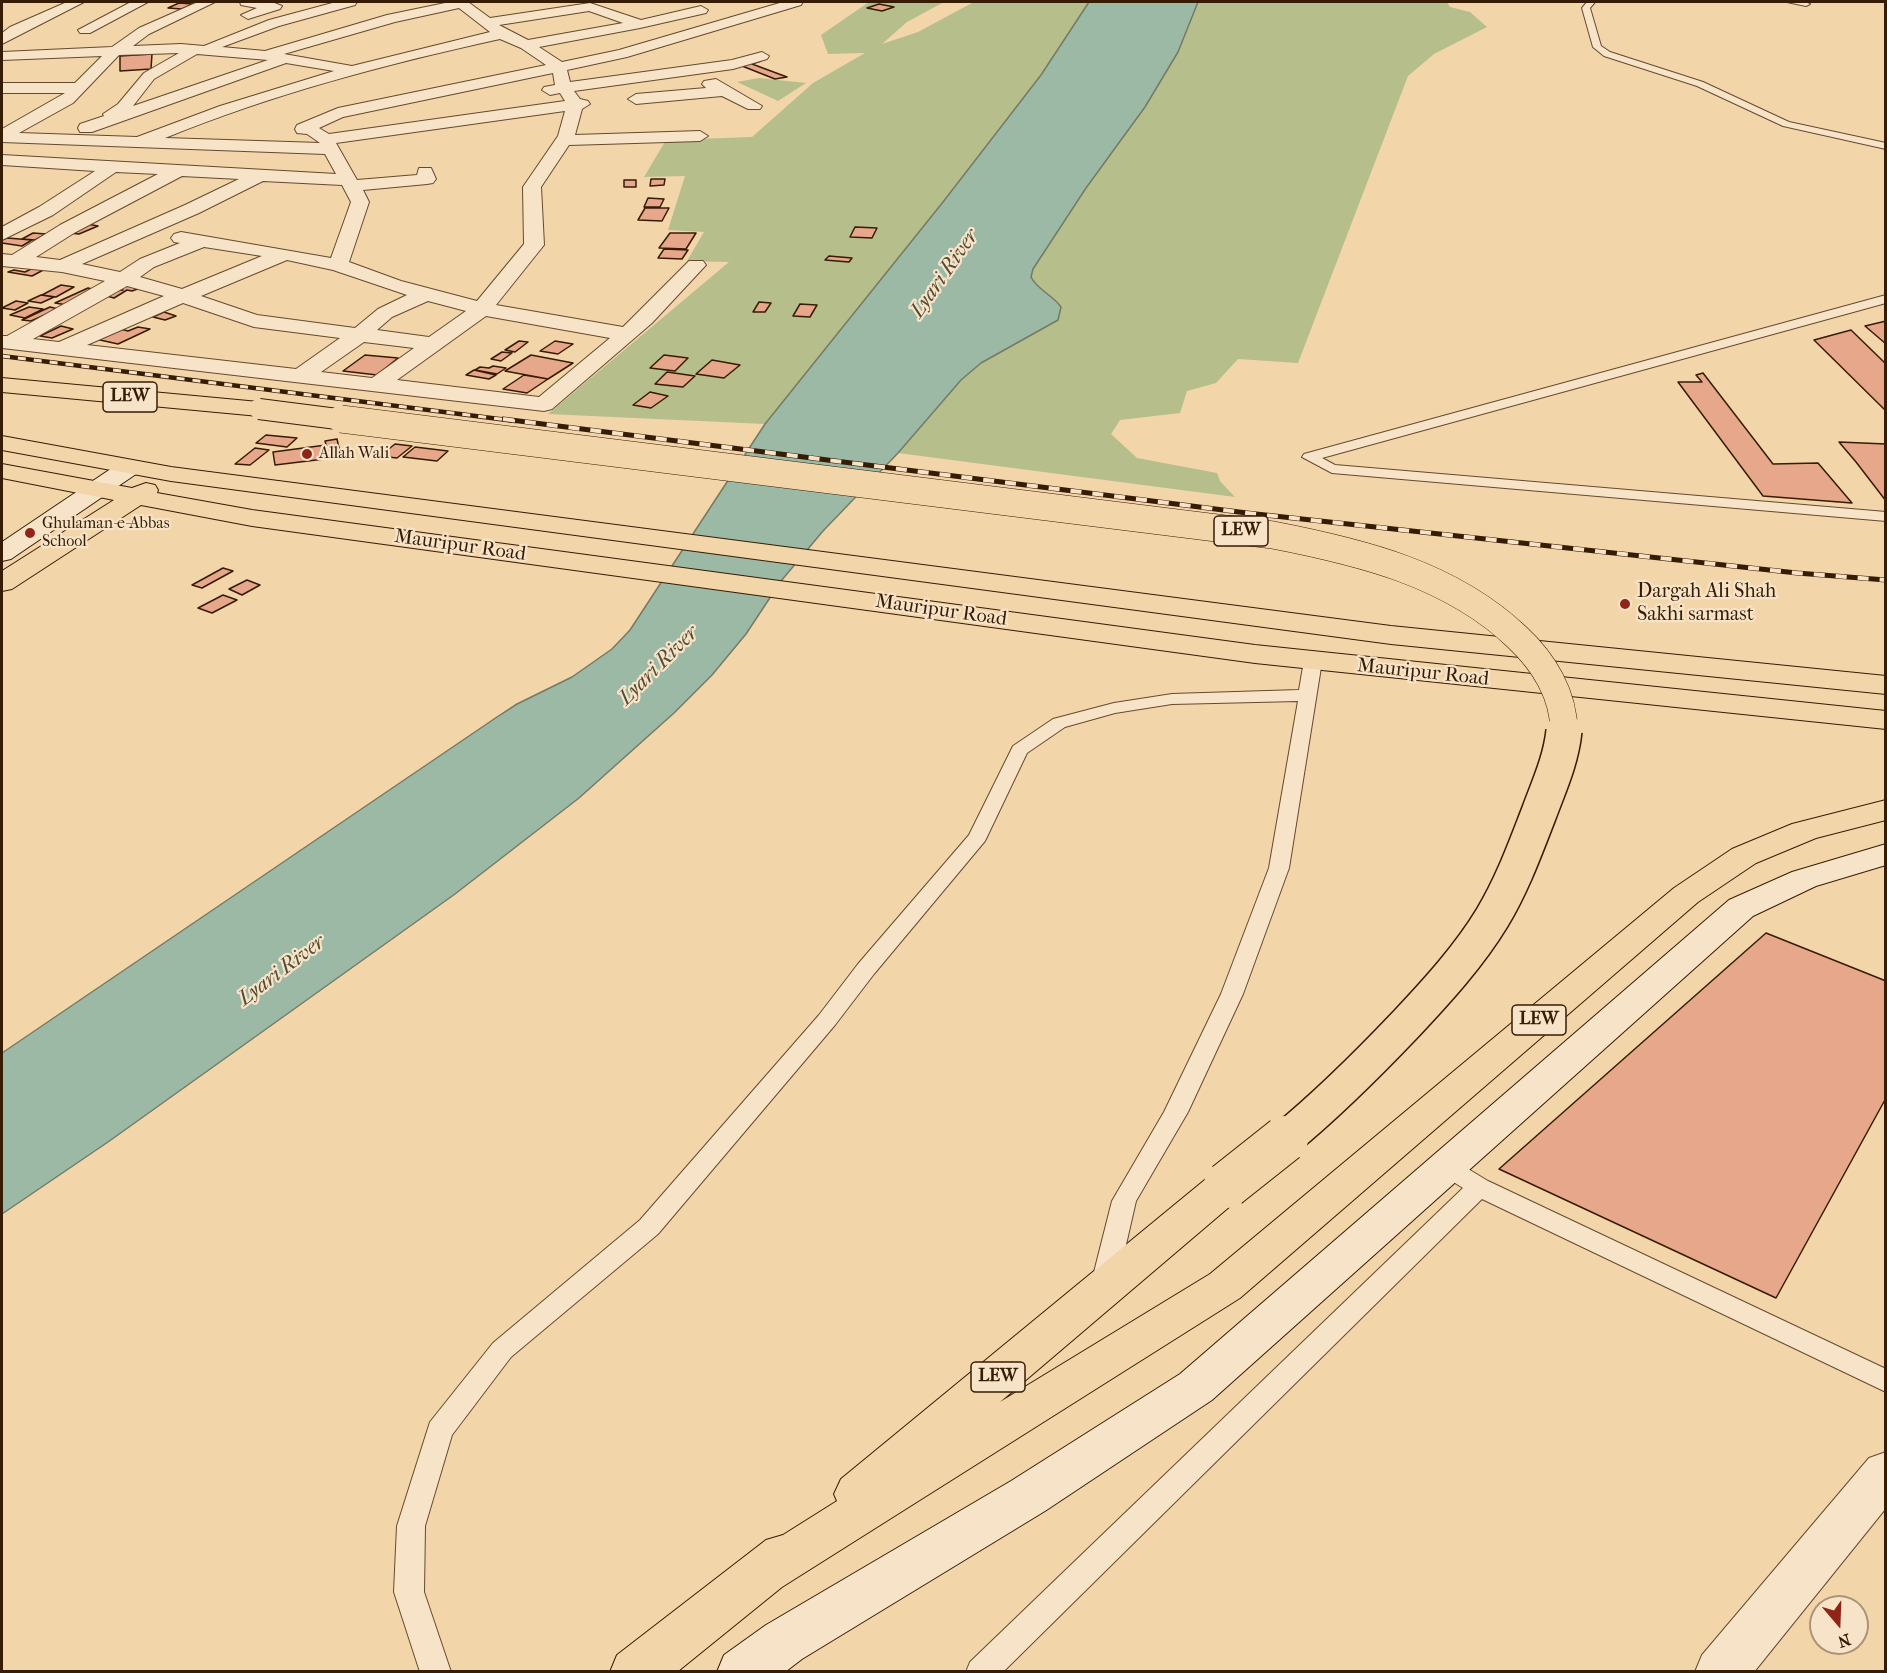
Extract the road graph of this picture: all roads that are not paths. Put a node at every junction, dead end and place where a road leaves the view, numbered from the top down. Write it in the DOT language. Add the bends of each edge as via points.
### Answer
graph roads {
  1 [pos="77,2"];
  2 [pos="141,2"];
  3 [pos="208,2"];
  4 [pos="246,2"];
  5 [pos="350,2"];
  6 [pos="550,2"];
  7 [pos="796,2"];
  8 [pos="1591,2"];
  9 [pos="1791,2"];
  10 [pos="266,3"];
  11 [pos="1806,4"];
  12 [pos="718,5"];
  13 [pos="611,15"];
  14 [pos="481,18"];
  15 [pos="237,19"];
  16 [pos="290,19"];
  17 [pos="2,20"];
  18 [pos="34,21"];
  19 [pos="640,24"];
  20 [pos="357,28"];
  21 [pos="144,31"];
  22 [pos="208,31"];
  23 [pos="6,34"];
  24 [pos="526,45"];
  25 [pos="691,46"];
  26 [pos="192,49"];
  27 [pos="114,52"];
  28 [pos="417,53"];
  29 [pos="46,54"];
  30 [pos="263,55"];
  31 [pos="2,56"];
  32 [pos="762,56"];
  33 [pos="286,59"];
  34 [pos="445,63"];
  35 [pos="733,64"];
  36 [pos="559,67"];
  37 [pos="101,68"];
  38 [pos="354,70"];
  39 [pos="464,70"];
  40 [pos="8,73"];
  41 [pos="761,75"];
  42 [pos="563,87"];
  43 [pos="2,88"];
  44 [pos="80,88"];
  45 [pos="492,91"];
  46 [pos="539,92"];
  47 [pos="621,100"];
  48 [pos="598,102"];
  49 [pos="575,104"];
  50 [pos="754,106"];
  51 [pos="200,116"];
  52 [pos="246,122"];
  53 [pos="86,128"];
  54 [pos="313,135"];
  55 [pos="2,136"];
  56 [pos="700,136"];
  57 [pos="65,140"];
  58 [pos="564,140"];
  59 [pos="137,143"];
  60 [pos="1886,146"];
  61 [pos="2,160"];
  62 [pos="112,167"];
  63 [pos="177,171"];
  64 [pos="425,172"];
  65 [pos="259,176"];
  66 [pos="349,183"];
  67 [pos="141,232"];
  68 [pos="2,234"];
  69 [pos="203,241"];
  70 [pos="285,254"];
  71 [pos="8,261"];
  72 [pos="338,265"];
  73 [pos="696,265"];
  74 [pos="62,266"];
  75 [pos="124,279"];
  76 [pos="426,294"];
  77 [pos="182,296"];
  78 [pos="1886,299"];
  79 [pos="482,309"];
  80 [pos="626,334"];
  81 [pos="359,335"];
  82 [pos="6,342"];
  83 [pos="433,344"];
  84 [pos="61,349"];
  85 [pos="300,376"];
  86 [pos="378,384"];
  87 [pos="2,385"];
  88 [pos="2,443"];
  89 [pos="130,467"];
  90 [pos="2,471"];
  91 [pos="171,474"];
  92 [pos="97,490"];
  93 [pos="137,496"];
  94 [pos="1886,517"];
  95 [pos="2,553"];
  96 [pos="2,583"];
  97 [pos="1313,661"];
  98 [pos="1886,685"];
  99 [pos="1307,695"];
  100 [pos="1886,720"];
  101 [pos="1886,810"];
  102 [pos="1886,854"];
  103 [pos="1463,1177"];
  104 [pos="1103,1289"];
  105 [pos="1886,1381"];
  106 [pos="1886,1472"];
  107 [pos="768,1570"];
  108 [pos="436,1671"];
  109 [pos="636,1671"];
  110 [pos="743,1671"];
  111 [pos="981,1671"];
  112 [pos="1721,1671"];
  1 -- 18 [label="street"];
  2 -- 21 [label="street" via="85,30"];
  3 -- 21 [label="street"];
  4 -- 10 [label="street"];
  5 -- 16 [label="street"];
  6 -- 14 [label="street"];
  7 -- 25 [label="street"];
  8 -- 60 [label="lane" via="1586,8 1597,47 1606,54 1700,84 1786,124"];
  9 -- 11 [label="lane"];
  10 -- 15 [label="street" via="275,6"];
  12 -- 19 [label="street"];
  13 -- 14 [label="street"];
  13 -- 14 [label="street" via="590,7"];
  13 -- 19 [label="street"];
  14 -- 20 [label="street"];
  14 -- 24 [label="street"];
  14 -- 28 [label="street"];
  16 -- 20 [label="street"];
  16 -- 26 [label="street"];
  17 -- 18 [label="street"];
  18 -- 23 [label="street"];
  19 -- 24 [label="street"];
  19 -- 25 [label="street"];
  20 -- 30 [label="street"];
  21 -- 27 [label="street"];
  22 -- 26 [label="street"];
  24 -- 36 [label="street"];
  25 -- 35 [label="street"];
  25 -- 36 [label="street" via="665,42"];
  26 -- 27 [label="street"];
  26 -- 30 [label="street"];
  26 -- 53 [label="street" via="149,76 124,107"];
  27 -- 29 [label="street"];
  27 -- 37 [label="street"];
  28 -- 34 [label="street"];
  28 -- 38 [label="street"];
  29 -- 31 [label="street"];
  29 -- 40 [label="street"];
  30 -- 33 [label="street"];
  32 -- 35 [label="street"];
  33 -- 38 [label="street"];
  33 -- 53 [label="street"];
  35 -- 41 [label="street"];
  35 -- 42 [label="street"];
  36 -- 42 [label="street"];
  36 -- 45 [label="street"];
  37 -- 40 [label="street"];
  37 -- 44 [label="street"];
  38 -- 51 [label="street"];
  39 -- 45 [label="street"];
  42 -- 46 [label="street"];
  42 -- 49 [label="street"];
  43 -- 44 [label="street"];
  44 -- 55 [label="street" via="67,100"];
  45 -- 54 [label="street" via="338,113"];
  47 -- 50 [label="street" via="728,86"];
  48 -- 49 [label="street"];
  49 -- 54 [label="street"];
  49 -- 58 [label="street"];
  51 -- 52 [label="street"];
  51 -- 59 [label="street"];
  53 -- 57 [label="street"];
  54 -- 59 [label="street"];
  54 -- 66 [label="street"];
  55 -- 57 [label="street"];
  56 -- 58 [label="street"];
  57 -- 59 [label="street"];
  58 -- 79 [label="street" via="532,187 534,245"];
  61 -- 62 [label="street"];
  62 -- 63 [label="street"];
  62 -- 68 [label="street" via="46,211"];
  63 -- 65 [label="street"];
  63 -- 71 [label="street"];
  64 -- 66 [label="street" via="427,179"];
  65 -- 66 [label="street"];
  65 -- 67 [label="street"];
  66 -- 72 [label="street" via="360,202"];
  67 -- 69 [label="street"];
  67 -- 74 [label="street"];
  69 -- 70 [label="street"];
  69 -- 75 [label="street" via="147,263"];
  70 -- 72 [label="street"];
  70 -- 77 [label="street"];
  71 -- 74 [label="street"];
  72 -- 76 [label="street"];
  73 -- 80 [label="street"];
  74 -- 75 [label="street"];
  75 -- 77 [label="street"];
  75 -- 82 [label="street"];
  76 -- 79 [label="street"];
  76 -- 81 [label="street" via="385,313"];
  77 -- 81 [label="street" via="254,321"];
  77 -- 84 [label="street"];
  78 -- 94 [label="lane" via="1309,457 1332,469"];
  79 -- 80 [label="street"];
  79 -- 83 [label="street"];
  80 -- 86 [label="street" via="544,404"];
  81 -- 83 [label="street"];
  81 -- 85 [label="street"];
  82 -- 84 [label="street"];
  83 -- 86 [label="street"];
  84 -- 85 [label="street"];
  85 -- 86 [label="street"];
  87 -- 104 [label="highway, LEW, bridge" via="259,409 1273,535 1355,552 1410,570 1450,589 1516,634 1540,660 1556,688 1564,718 1563,747 1517,869 1491,920 1445,982 1352,1081"];
  88 -- 89 [label="highway, Mauripur Road"];
  89 -- 91 [label="highway, Mauripur Road"];
  89 -- 92 [label="street"];
  90 -- 92 [label="highway, Mauripur Road"];
  91 -- 93 [label="highway"];
  91 -- 98 [label="highway, Mauripur Road" via="1391,635"];
  92 -- 93 [label="highway, Mauripur Road"];
  92 -- 95 [label="street"];
  93 -- 96 [label="highway"];
  93 -- 97 [label="highway, Mauripur Road" via="252,518"];
  97 -- 99 [label="lane"];
  97 -- 100 [label="highway, Mauripur Road"];
  99 -- 104 [label="lane" via="1279,868 1232,994 1176,1112 1124,1202"];
  99 -- 108 [label="lane" via="1172,699 1114,708 1059,723 1019,750 978,837 819,1029 649,1227 502,1350 440,1430 411,1526 409,1592"];
  101 -- 107 [label="highway, LEW" via="1804,831 1744,856 1686,895 1225,1286"];
  102 -- 103 [label="street" via="1804,879 1741,908"];
  103 -- 105 [label="lane"];
  103 -- 110 [label="street" via="1196,1387 1028,1496 784,1642"];
  103 -- 111 [label="lane"];
  104 -- 107 [label="highway, LEW"];
  106 -- 112 [label="street"];
  107 -- 109 [label="highway, LEW"];
}
